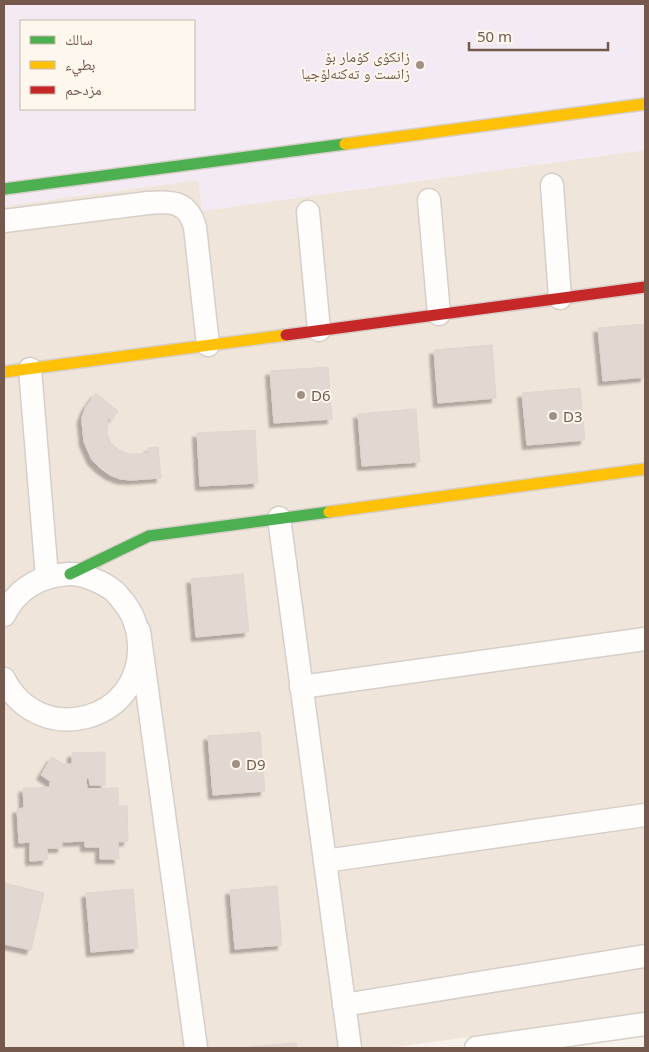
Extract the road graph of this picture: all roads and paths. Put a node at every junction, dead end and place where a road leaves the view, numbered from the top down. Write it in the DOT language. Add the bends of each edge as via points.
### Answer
graph roads {
  1 [pos="645,104"];
  2 [pos="552,185"];
  3 [pos="4,189"];
  4 [pos="430,200"];
  5 [pos="308,212"];
  6 [pos="4,222"];
  7 [pos="645,287"];
  8 [pos="560,298"];
  9 [pos="439,314"];
  10 [pos="319,330"];
  11 [pos="208,345"];
  12 [pos="30,369"];
  13 [pos="4,372"];
  14 [pos="645,469"];
  15 [pos="279,518"];
  16 [pos="70,574"];
  17 [pos="47,577"];
  18 [pos="4,614"];
  19 [pos="139,631"];
  20 [pos="645,639"];
  21 [pos="4,679"];
  22 [pos="301,687"];
  23 [pos="645,815"];
  24 [pos="324,861"];
  25 [pos="645,956"];
  26 [pos="344,1005"];
  27 [pos="645,1024"];
  28 [pos="196,1048"];
  29 [pos="350,1048"];
  30 [pos="476,1048"];
  1 -- 3 [label="street"];
  2 -- 8 [label="street"];
  4 -- 9 [label="street"];
  5 -- 10 [label="street"];
  6 -- 11 [label="street" via="156,202 179,204 190,214 195,227"];
  7 -- 8 [label="street"];
  8 -- 9 [label="street"];
  9 -- 10 [label="street"];
  10 -- 11 [label="street"];
  11 -- 12 [label="street"];
  12 -- 13 [label="street"];
  12 -- 17 [label="street"];
  14 -- 15 [label="street"];
  15 -- 16 [label="street" via="149,536"];
  15 -- 22 [label="street"];
  16 -- 17 [label="street"];
  16 -- 19 [label="street" via="93,579 113,590 130,608"];
  17 -- 18 [label="street" via="26,587"];
  19 -- 21 [label="street" via="140,656 133,680 118,700 98,714 74,720 49,718 27,707 9,690"];
  19 -- 28 [label="street"];
  20 -- 22 [label="street"];
  22 -- 24 [label="street"];
  23 -- 24 [label="street"];
  24 -- 26 [label="street"];
  25 -- 26 [label="street"];
  26 -- 29 [label="street"];
  27 -- 30 [label="street"];
}
